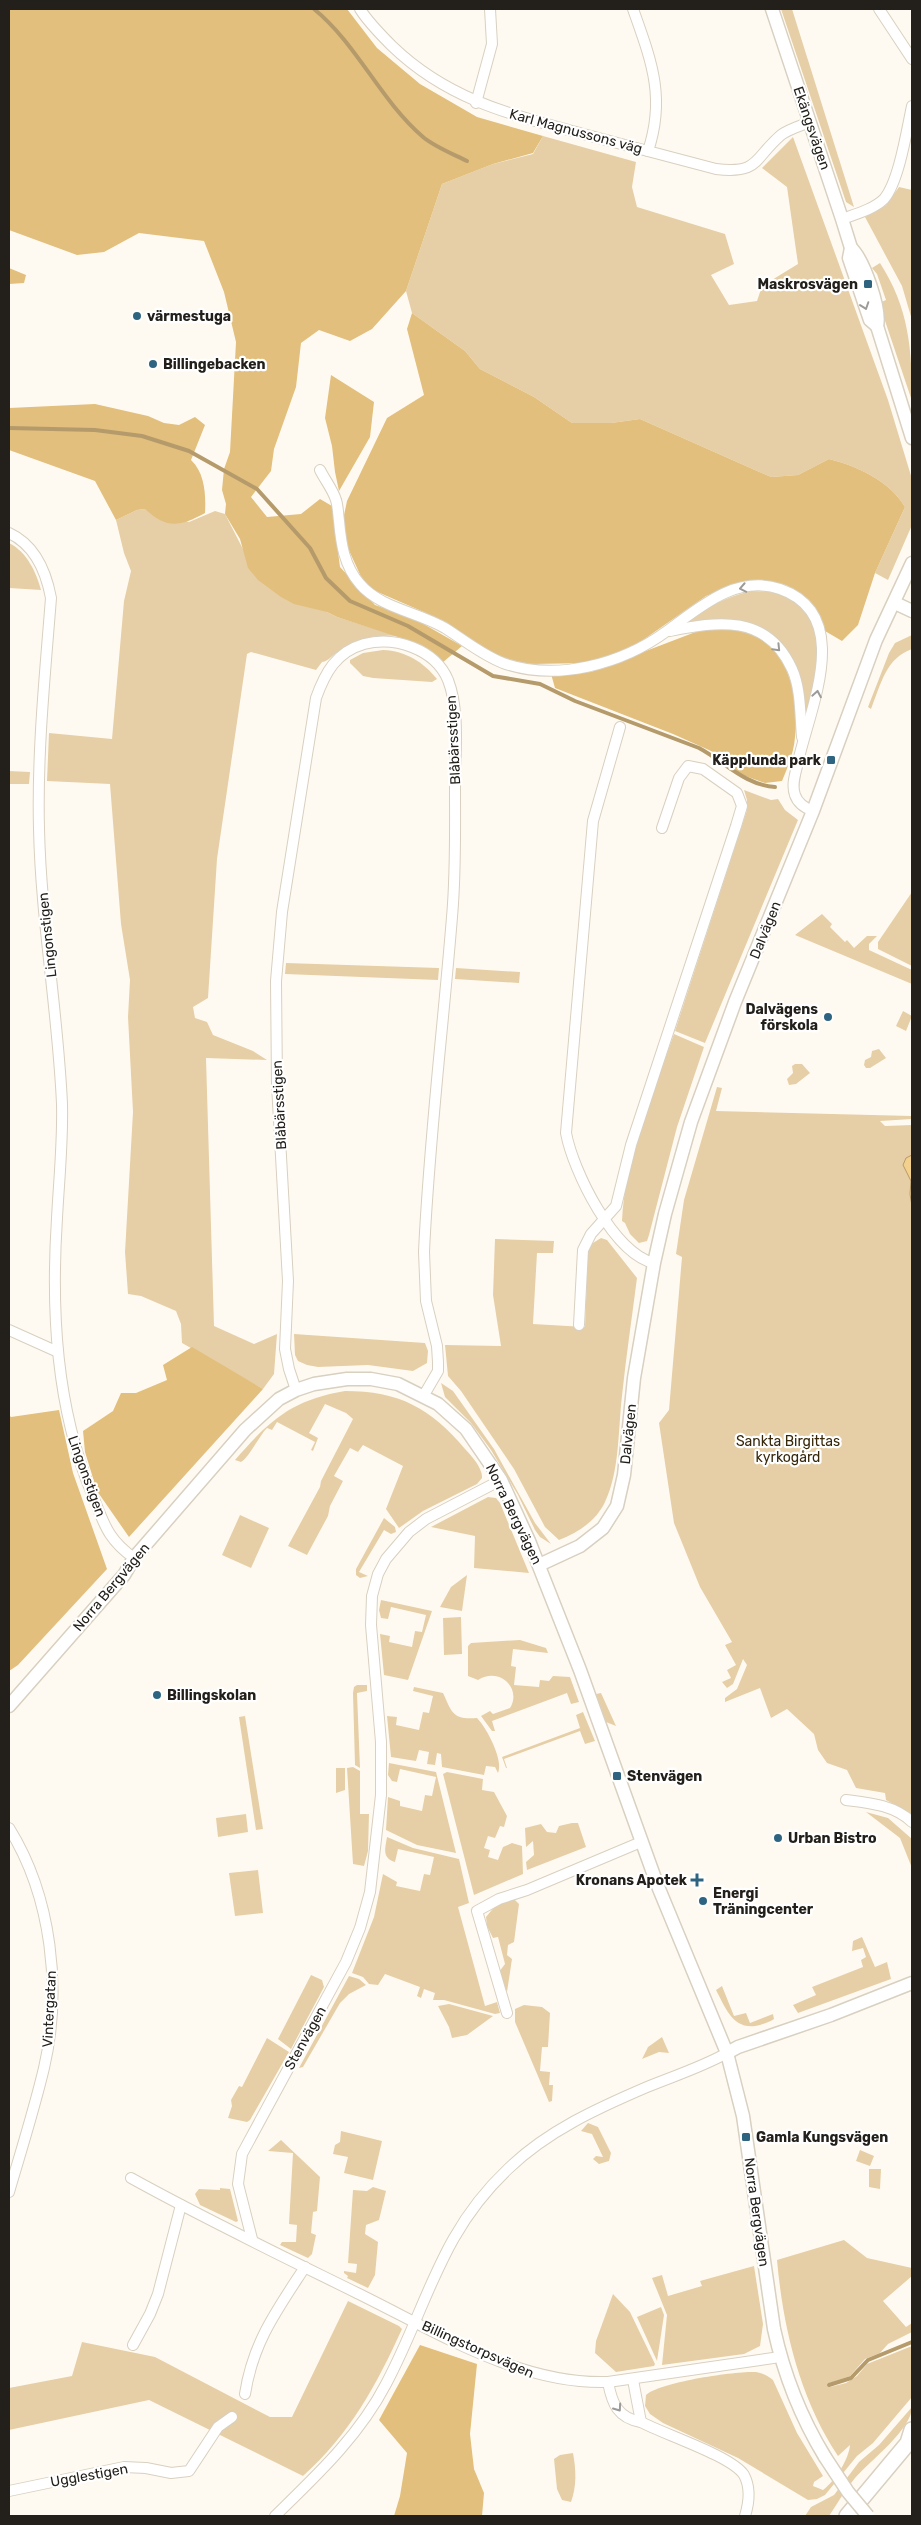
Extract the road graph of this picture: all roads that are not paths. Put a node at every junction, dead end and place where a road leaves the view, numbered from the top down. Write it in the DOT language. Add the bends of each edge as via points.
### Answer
graph roads {
  1 [pos="360,9"];
  2 [pos="490,9"];
  3 [pos="633,9"];
  4 [pos="772,9"];
  5 [pos="879,9"];
  6 [pos="912,59"];
  7 [pos="476,103"];
  8 [pos="912,106"];
  9 [pos="810,122"];
  10 [pos="648,151"];
  11 [pos="842,219"];
  12 [pos="911,429"];
  13 [pos="320,470"];
  14 [pos="9,532"];
  15 [pos="912,563"];
  16 [pos="895,603"];
  17 [pos="912,611"];
  18 [pos="666,632"];
  19 [pos="620,727"];
  20 [pos="803,741"];
  21 [pos="813,811"];
  22 [pos="662,828"];
  23 [pos="606,1220"];
  24 [pos="654,1263"];
  25 [pos="579,1325"];
  26 [pos="9,1330"];
  27 [pos="58,1352"];
  28 [pos="296,1390"];
  29 [pos="424,1395"];
  30 [pos="501,1480"];
  31 [pos="134,1558"];
  32 [pos="539,1565"];
  33 [pos="9,1706"];
  34 [pos="846,1800"];
  35 [pos="912,1822"];
  36 [pos="9,1828"];
  37 [pos="641,1842"];
  38 [pos="912,1983"];
  39 [pos="506,2013"];
  40 [pos="728,2054"];
  41 [pos="131,2178"];
  42 [pos="9,2192"];
  43 [pos="181,2205"];
  44 [pos="252,2239"];
  45 [pos="305,2268"];
  46 [pos="415,2321"];
  47 [pos="133,2345"];
  48 [pos="780,2357"];
  49 [pos="633,2380"];
  50 [pos="608,2382"];
  51 [pos="246,2394"];
  52 [pos="232,2416"];
  53 [pos="641,2422"];
  54 [pos="911,2439"];
  55 [pos="9,2491"];
  56 [pos="275,2516"];
  57 [pos="745,2516"];
  58 [pos="847,2516"];
  59 [pos="868,2516"];
  1 -- 7 [label="street, Karl Magnussons väg" via="412,66"];
  2 -- 7 [label="street" via="492,44"];
  3 -- 10 [label="street" via="657,88 656,125"];
  4 -- 9 [label="street, Ekängsvägen"];
  5 -- 6 [label="street"];
  7 -- 10 [label="street, Karl Magnussons väg"];
  8 -- 11 [label="street" via="893,187 871,208"];
  9 -- 10 [label="street, Karl Magnussons väg" via="780,136 758,161 741,170 716,169"];
  9 -- 11 [label="street, Ekängsvägen"];
  11 -- 12 [label="street, Ekängsvägen" via="851,248 850,263 870,320 877,326"];
  13 -- 18 [label="street" via="337,500 342,550 359,583 374,597 421,616 504,663 553,670 596,666 633,652"];
  14 -- 27 [label="street, Lingonstigen" via="38,559 51,598 38,782 41,883 62,1104 54,1282"];
  15 -- 16 [label="street"];
  16 -- 17 [label="street"];
  16 -- 21 [label="street, Dalvägen" via="876,640"];
  18 -- 20 [label="street, one-way" via="709,623 733,624 752,629 767,638 780,650 792,670 798,689"];
  20 -- 18 [label="street, one-way" via="817,699 822,660 822,633 804,603 779,588 743,587 692,610"];
  19 -- 23 [label="street" via="593,821 566,1119 569,1147 584,1186"];
  20 -- 21 [label="street" via="794,794"];
  21 -- 24 [label="street, Dalvägen" via="697,1105"];
  22 -- 23 [label="street" via="679,778 688,766 703,769 737,793 742,806 632,1145 616,1206"];
  23 -- 24 [label="street" via="629,1249"];
  23 -- 25 [label="street" via="591,1234 583,1250"];
  24 -- 32 [label="street, Dalvägen" via="617,1506 603,1528 580,1546"];
  26 -- 27 [label="street"];
  27 -- 31 [label="street, Lingonstigen" via="64,1402 75,1451 113,1541"];
  28 -- 29 [label="street, Norra Bergvägen" via="330,1380 371,1379 398,1384"];
  28 -- 29 [label="street, Blåbärsstigen" via="285,1349 288,1281 275,1022 280,926 316,698 331,666 357,646 385,642 414,648 439,666 450,686 454,717 452,916 424,1252 426,1301 437,1346 438,1370"];
  28 -- 31 [label="street, Norra Bergvägen" via="279,1399 244,1430"];
  29 -- 30 [label="street, Norra Bergvägen" via="466,1429"];
  30 -- 32 [label="street, Norra Bergvägen"];
  30 -- 44 [label="street, Stenvägen" via="426,1519 409,1532 386,1559 374,1585 371,1625 381,1742 381,1787 380,1826 370,1892 346,1962 242,2154 238,2184"];
  31 -- 33 [label="street, Norra Bergvägen" via="124,1575"];
  32 -- 37 [label="street, Norra Bergvägen"];
  34 -- 35 [label="street" via="898,1811"];
  36 -- 42 [label="street, Vintergatan" via="25,1859 42,1912 52,1968 52,1997 44,2067"];
  37 -- 39 [label="street" via="499,1899 477,1911"];
  37 -- 40 [label="street, Norra Bergvägen"];
  38 -- 40 [label="street" via="738,2047"];
  40 -- 46 [label="street" via="585,2115 533,2147 487,2190 456,2233"];
  40 -- 48 [label="street, Norra Bergvägen" via="743,2116"];
  41 -- 43 [label="street, Billingstorpsvägen"];
  43 -- 44 [label="street, Billingstorpsvägen"];
  43 -- 47 [label="street" via="158,2294"];
  44 -- 45 [label="street, Billingstorpsvägen"];
  45 -- 46 [label="street, Billingstorpsvägen"];
  45 -- 51 [label="street" via="258,2344"];
  46 -- 50 [label="street, Billingstorpsvägen" via="486,2355 538,2375 586,2383"];
  46 -- 56 [label="street" via="386,2385 362,2425 340,2452"];
  48 -- 49 [label="street, Billingstorpsvägen"];
  48 -- 59 [label="street, Norra Bergvägen, bridge" via="788,2385 825,2457"];
  49 -- 50 [label="street, Billingstorpsvägen"];
  49 -- 53 [label="street"];
  50 -- 53 [label="street, one-way" via="610,2396 620,2413 629,2420"];
  52 -- 55 [label="street, Ugglestigen" via="218,2426 189,2472 124,2467"];
  53 -- 57 [label="street" via="736,2467 744,2475 748,2487 749,2502"];
  54 -- 58 [label="main road"];
}
